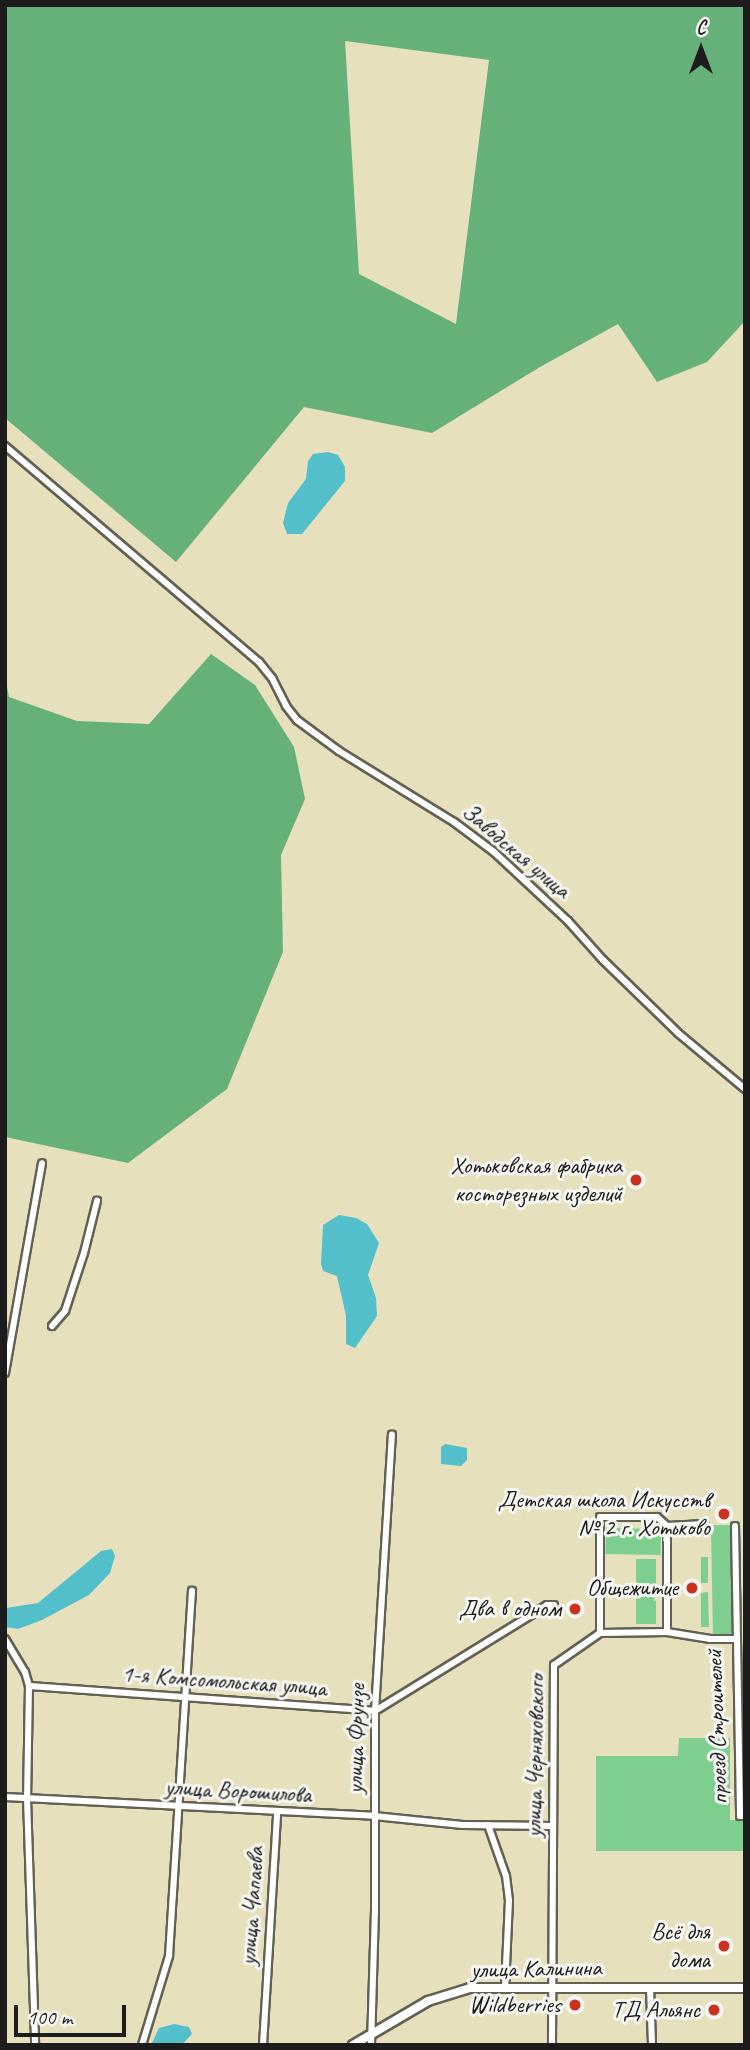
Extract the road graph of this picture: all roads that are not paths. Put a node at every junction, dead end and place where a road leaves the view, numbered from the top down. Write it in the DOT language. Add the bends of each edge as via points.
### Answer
graph roads {
  1 [pos="5,446"];
  2 [pos="745,1090"];
  3 [pos="42,1163"];
  4 [pos="97,1201"];
  5 [pos="52,1326"];
  6 [pos="5,1373"];
  7 [pos="392,1435"];
  8 [pos="705,1524"];
  9 [pos="667,1526"];
  10 [pos="734,1526"];
  11 [pos="192,1591"];
  12 [pos="554,1605"];
  13 [pos="667,1632"];
  14 [pos="600,1633"];
  15 [pos="5,1639"];
  16 [pos="737,1639"];
  17 [pos="29,1686"];
  18 [pos="184,1698"];
  19 [pos="375,1711"];
  20 [pos="5,1797"];
  21 [pos="27,1798"];
  22 [pos="177,1807"];
  23 [pos="277,1813"];
  24 [pos="374,1816"];
  25 [pos="745,1816"];
  26 [pos="488,1825"];
  27 [pos="552,1826"];
  28 [pos="506,1987"];
  29 [pos="551,1987"];
  30 [pos="650,1987"];
  31 [pos="745,1988"];
  32 [pos="372,2034"];
  33 [pos="35,2045"];
  34 [pos="142,2045"];
  35 [pos="263,2045"];
  36 [pos="353,2045"];
  37 [pos="371,2045"];
  38 [pos="552,2045"];
  39 [pos="652,2045"];
  1 -- 2 [label="street, Заводская улица" via="266,669 297,720 494,852 678,1033"];
  3 -- 6 [label="street"];
  4 -- 5 [label="street" via="65,1311"];
  7 -- 19 [label="street, улица Фрунзе"];
  8 -- 9 [label="street"];
  9 -- 13 [label="street"];
  9 -- 14 [label="street" via="657,1517 600,1517"];
  10 -- 16 [label="street"];
  11 -- 18 [label="street"];
  12 -- 19 [label="street" via="547,1605"];
  13 -- 14 [label="street, проезд Строителей"];
  13 -- 16 [label="street, проезд Строителей"];
  14 -- 27 [label="street, улица Черняховского" via="554,1665"];
  15 -- 17 [label="street"];
  16 -- 25 [label="street, проезд Строителей" via="740,1816"];
  17 -- 18 [label="street, 1-я Комсомольская улица"];
  17 -- 21 [label="street"];
  18 -- 19 [label="street, 1-я Комсомольская улица"];
  18 -- 22 [label="street"];
  19 -- 24 [label="street, улица Фрунзе"];
  20 -- 21 [label="street, улица Ворошилова"];
  21 -- 22 [label="street, улица Ворошилова"];
  21 -- 33 [label="street"];
  22 -- 23 [label="street, улица Ворошилова"];
  22 -- 34 [label="street" via="169,1956"];
  23 -- 24 [label="street, улица Ворошилова"];
  23 -- 35 [label="street, улица Чапаева"];
  24 -- 26 [label="street, улица Ворошилова"];
  24 -- 32 [label="street, улица Фрунзе"];
  26 -- 27 [label="street, улица Ворошилова"];
  26 -- 28 [label="street" via="506,1876 509,1900"];
  27 -- 29 [label="street, улица Черняховского"];
  28 -- 29 [label="street, улица Калинина"];
  28 -- 32 [label="street, улица Калинина" via="470,1988 443,1995"];
  29 -- 30 [label="street, улица Калинина"];
  29 -- 38 [label="street, улица Черняховского"];
  30 -- 31 [label="street, улица Калинина"];
  30 -- 39 [label="street"];
  32 -- 36 [label="street, улица Калинина"];
  32 -- 37 [label="street, улица Фрунзе"];
}
